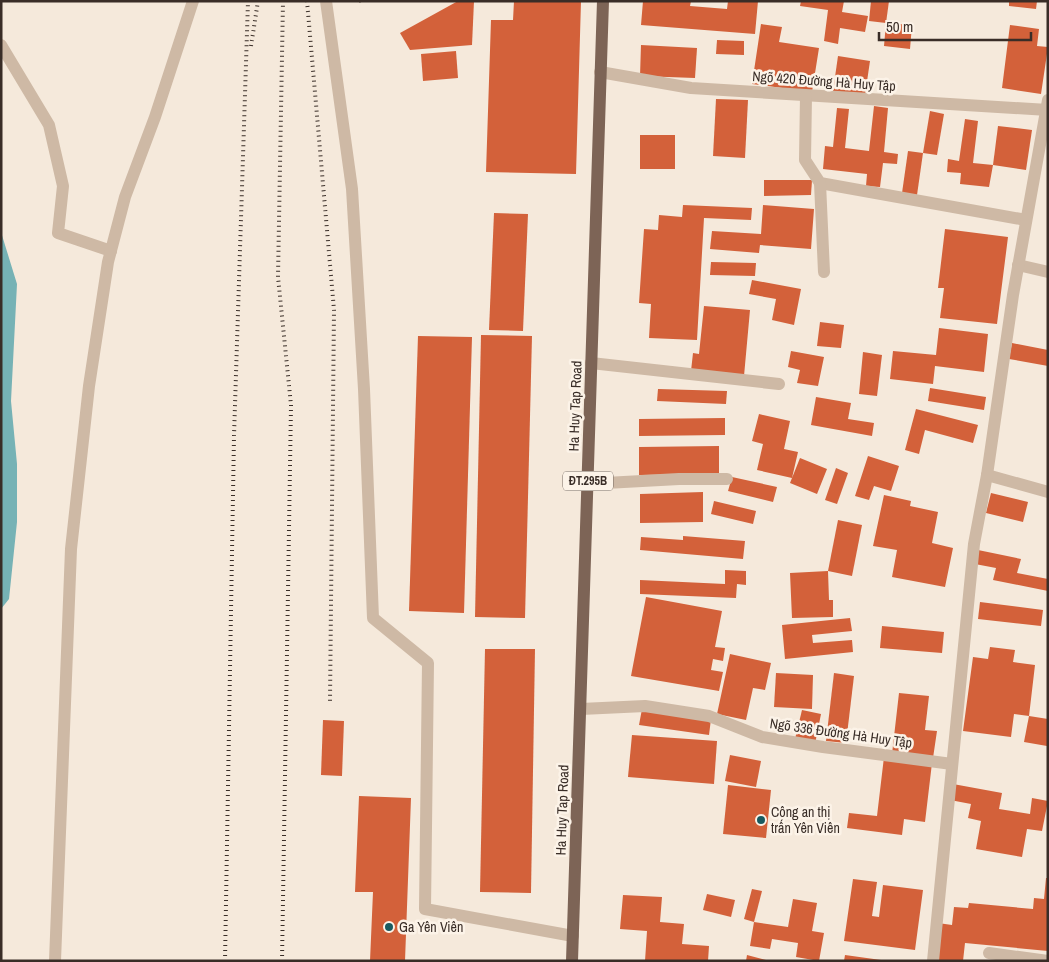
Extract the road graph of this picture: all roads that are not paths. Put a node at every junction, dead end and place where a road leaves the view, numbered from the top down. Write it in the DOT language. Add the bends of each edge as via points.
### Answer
graph roads {
  1 [pos="193,1"];
  2 [pos="326,1"];
  3 [pos="603,1"];
  4 [pos="1,45"];
  5 [pos="600,72"];
  6 [pos="806,96"];
  7 [pos="1047,106"];
  8 [pos="820,183"];
  9 [pos="1026,220"];
  10 [pos="111,251"];
  11 [pos="1018,265"];
  12 [pos="824,272"];
  13 [pos="1048,272"];
  14 [pos="591,363"];
  15 [pos="779,384"];
  16 [pos="987,475"];
  17 [pos="727,479"];
  18 [pos="588,484"];
  19 [pos="1048,492"];
  20 [pos="580,709"];
  21 [pos="952,764"];
  22 [pos="573,936"];
  23 [pos="989,953"];
  24 [pos="55,961"];
  25 [pos="572,961"];
  26 [pos="933,961"];
  27 [pos="1048,961"];
  1 -- 10 [label="street" via="125,198"];
  2 -- 22 [label="street" via="352,189 373,618 428,663 425,908"];
  3 -- 5 [label="main road, Ha Huy Tap Road / ĐT.295B"];
  4 -- 10 [label="street" via="49,125 63,186 58,233"];
  5 -- 6 [label="street, Ngõ 420 Đường Hà Huy Tập" via="691,88"];
  5 -- 14 [label="main road, Ha Huy Tap Road / ĐT.295B"];
  6 -- 7 [label="street, Ngõ 420 Đường Hà Huy Tập"];
  6 -- 8 [label="street" via="805,160"];
  7 -- 9 [label="street"];
  8 -- 9 [label="street"];
  8 -- 12 [label="street"];
  9 -- 11 [label="street"];
  10 -- 24 [label="street" via="89,386 71,549"];
  11 -- 13 [label="street"];
  11 -- 16 [label="street"];
  14 -- 15 [label="street"];
  14 -- 18 [label="main road, Ha Huy Tap Road / ĐT.295B"];
  16 -- 19 [label="street"];
  16 -- 21 [label="street" via="974,544"];
  17 -- 18 [label="street"];
  18 -- 20 [label="main road, Ha Huy Tap Road / ĐT.295B"];
  20 -- 21 [label="street, Ngõ 336 Đường Hà Huy Tập" via="645,706 708,716 762,737"];
  20 -- 22 [label="main road, Ha Huy Tap Road / ĐT.295B"];
  21 -- 26 [label="street"];
  22 -- 25 [label="main road, Ha Huy Tap Road / ĐT.295B"];
  23 -- 27 [label="street"];
}
